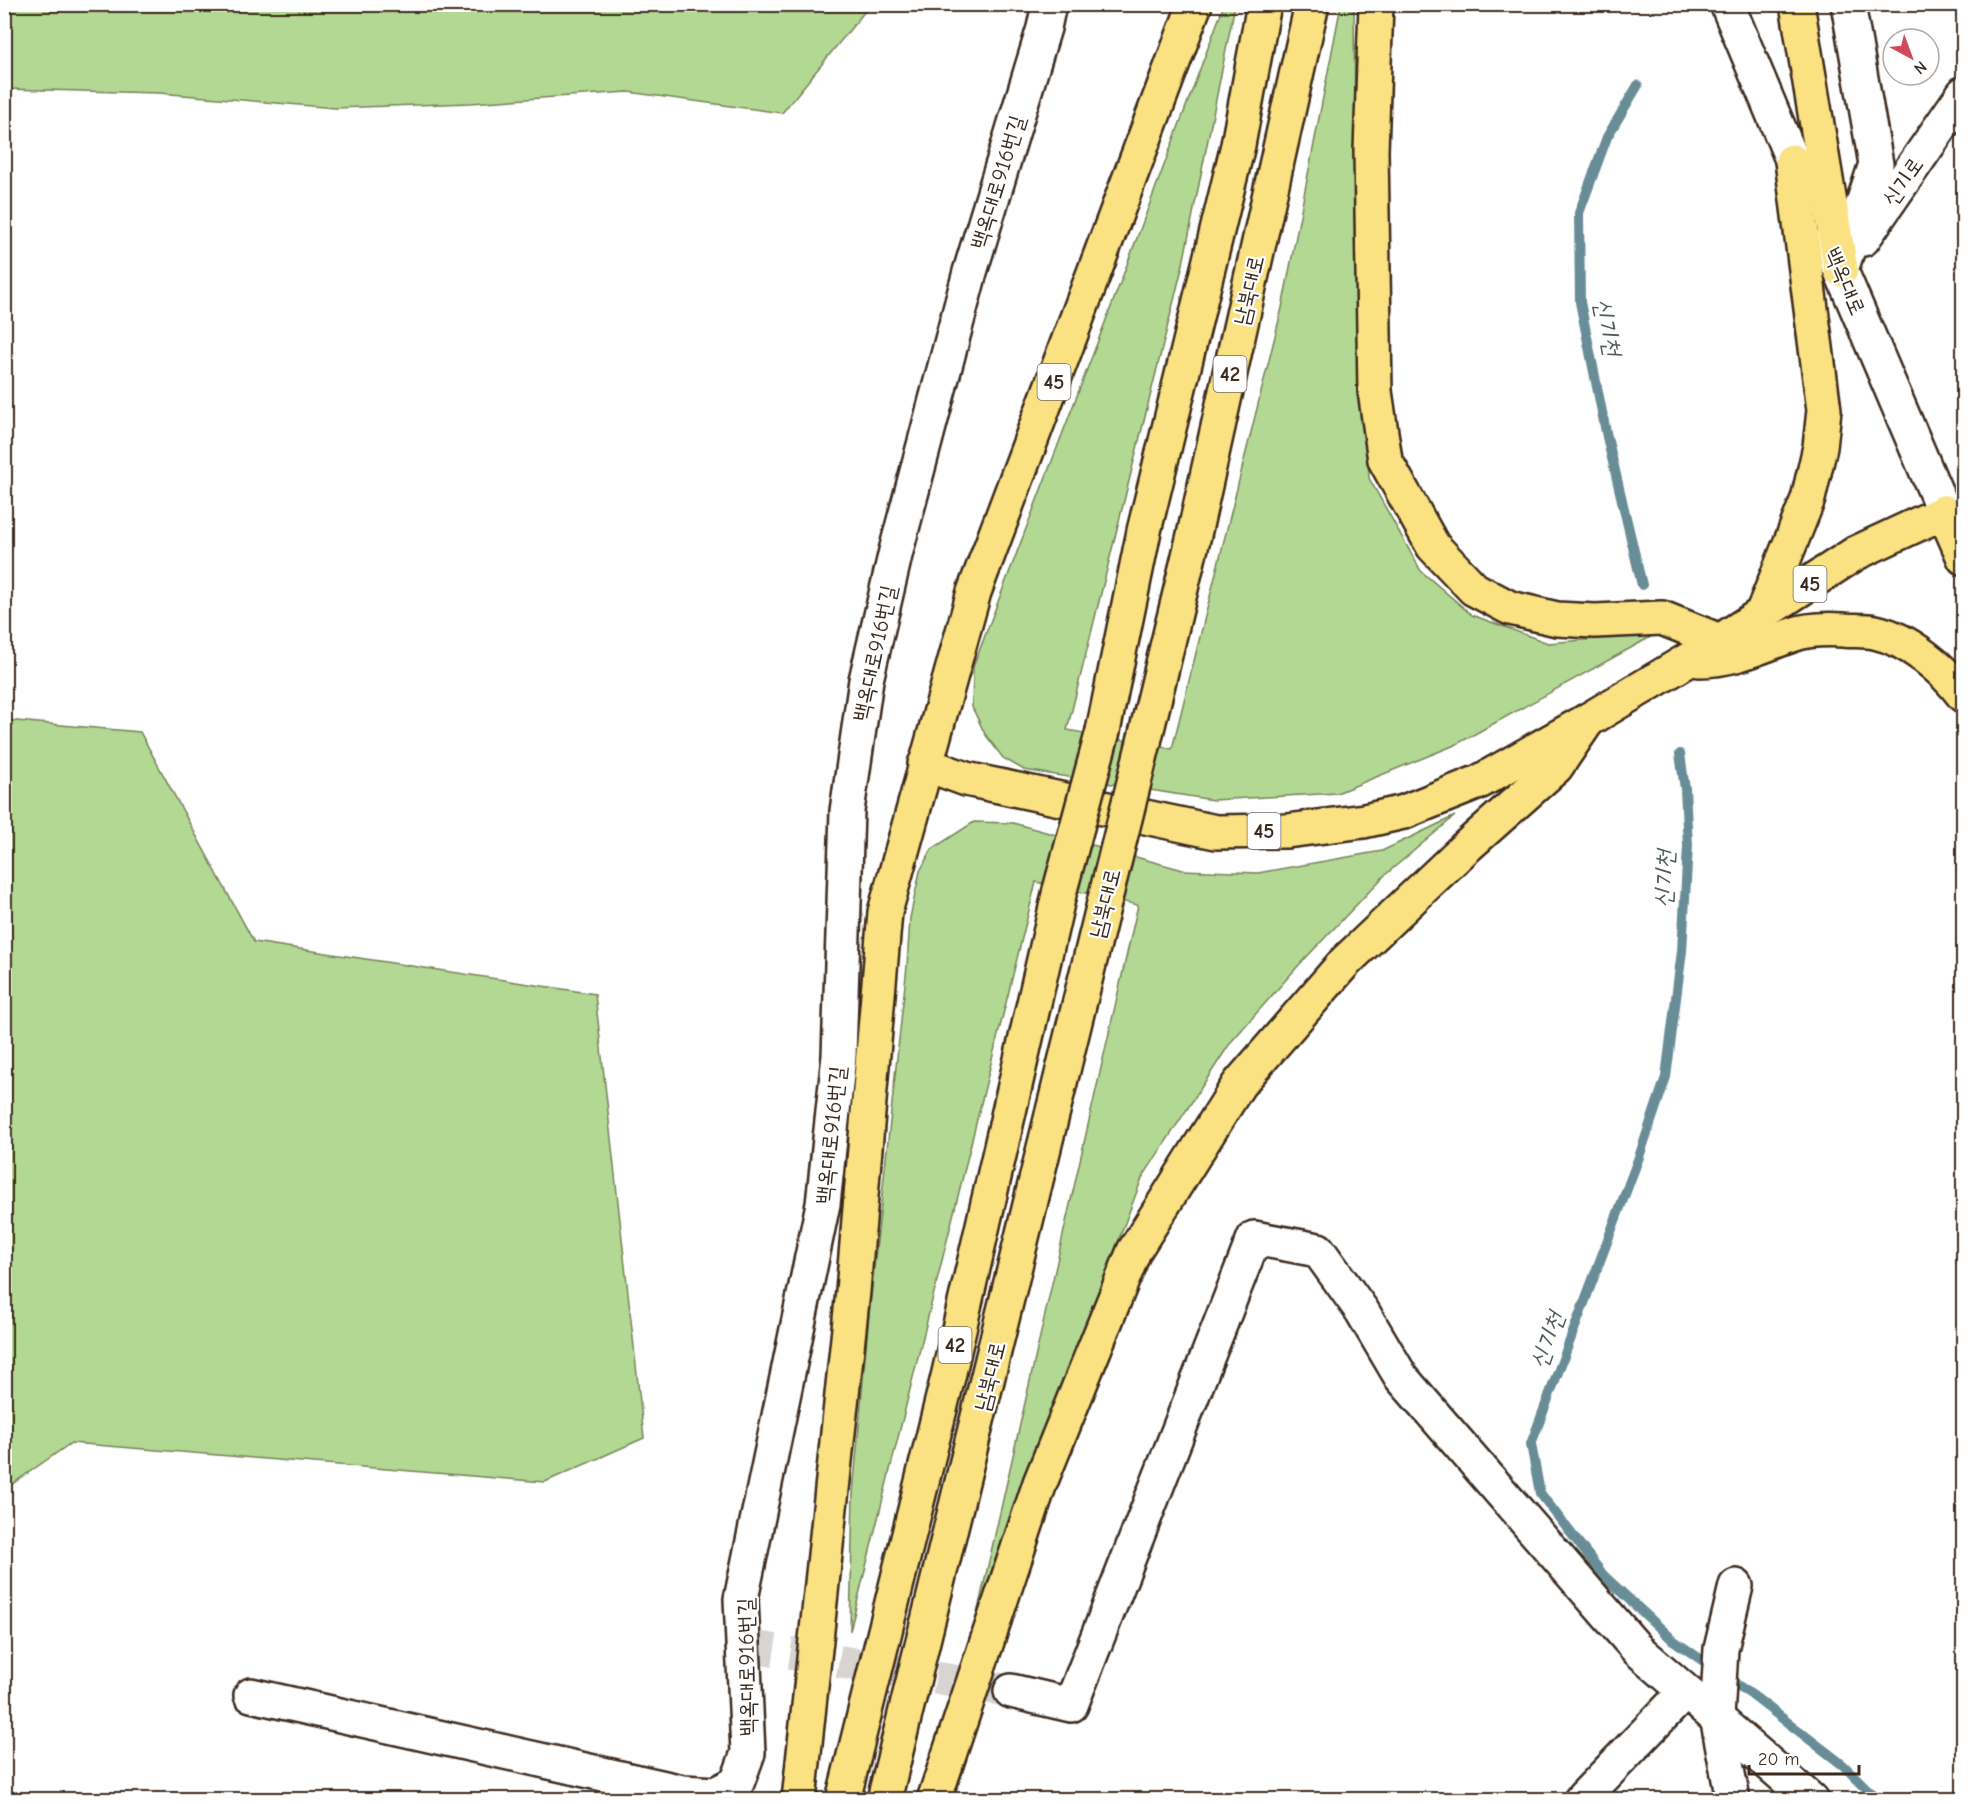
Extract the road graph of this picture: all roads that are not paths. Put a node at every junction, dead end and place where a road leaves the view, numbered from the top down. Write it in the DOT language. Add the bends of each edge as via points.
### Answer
graph roads {
  1 [pos="1049,4"];
  2 [pos="1195,4"];
  3 [pos="1264,4"];
  4 [pos="1312,4"];
  5 [pos="1376,4"];
  6 [pos="1727,4"];
  7 [pos="1797,4"];
  8 [pos="1848,4"];
  9 [pos="1964,93"];
  10 [pos="1792,161"];
  11 [pos="1841,270"];
  12 [pos="1954,510"];
  13 [pos="1964,558"];
  14 [pos="1762,614"];
  15 [pos="1720,641"];
  16 [pos="1685,660"];
  17 [pos="1964,696"];
  18 [pos="1588,720"];
  19 [pos="925,764"];
  20 [pos="1736,1586"];
  21 [pos="1011,1691"];
  22 [pos="1686,1692"];
  23 [pos="251,1695"];
  24 [pos="1718,1708"];
  25 [pos="799,1800"];
  26 [pos="843,1800"];
  27 [pos="884,1800"];
  28 [pos="934,1800"];
  29 [pos="1581,1800"];
  30 [pos="1733,1800"];
  31 [pos="1811,1800"];
  1 -- 23 [label="street, 백옥대로916번길" via="970,272 866,680 847,811 839,1056 823,1204 741,1599 748,1753 737,1783 715,1794 683,1792"];
  2 -- 19 [label="main road, 45" via="974,592"];
  3 -- 26 [label="main road, 남북대로 / 42, bridge" via="1238,145 1144,531 1103,731 1060,890 948,1377"];
  4 -- 27 [label="main road, 남북대로 / 42, bridge" via="1194,535"];
  5 -- 15 [label="main road" via="1371,151 1375,391 1385,460 1433,546 1473,589 1510,608 1557,619 1662,618"];
  6 -- 10 [label="street, 백옥대로"];
  7 -- 11 [label="main road"];
  8 -- 11 [label="street" via="1876,164"];
  9 -- 11 [label="street, 신기로"];
  10 -- 11 [label="street, 백옥대로"];
  10 -- 14 [label="main road" via="1824,410 1809,499"];
  11 -- 12 [label="street, 백옥대로"];
  12 -- 13 [label="main road, 백옥대로"];
  12 -- 14 [label="main road, 45" via="1856,553"];
  14 -- 15 [label="main road, 45"];
  15 -- 16 [label="main road, 45"];
  16 -- 17 [label="main road" via="1720,660 1815,630 1876,632 1912,647 1953,681"];
  16 -- 18 [label="main road, 45"];
  18 -- 19 [label="main road, 45" via="1479,782 1404,812 1287,831 1216,832 966,779"];
  18 -- 28 [label="main road" via="1556,767 1345,962 1239,1084 1134,1251 1040,1483"];
  19 -- 25 [label="main road" via="885,912 853,1291"];
  20 -- 24 [label="street" via="1721,1649"];
  21 -- 22 [label="street" via="1071,1705 1254,1238 1318,1250 1362,1311 1401,1377 1638,1650"];
  22 -- 24 [label="street"];
  22 -- 29 [label="street"];
  24 -- 30 [label="street"];
  24 -- 31 [label="street"];
}
